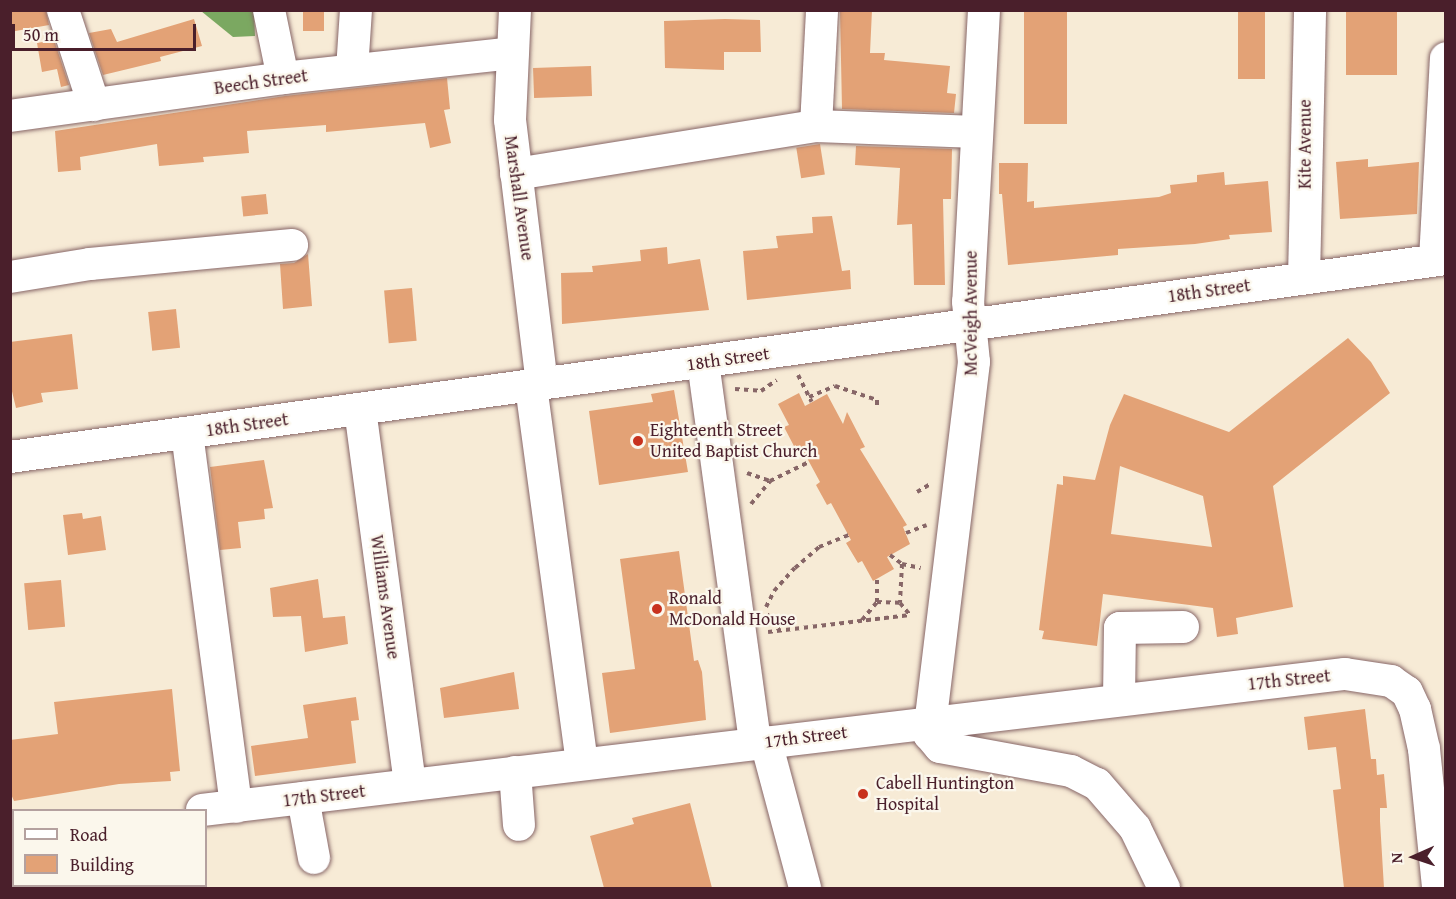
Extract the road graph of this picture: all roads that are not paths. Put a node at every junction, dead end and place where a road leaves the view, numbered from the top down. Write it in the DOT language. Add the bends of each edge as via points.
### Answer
graph roads {
  1 [pos="63,10"];
  2 [pos="269,10"];
  3 [pos="356,10"];
  4 [pos="515,10"];
  5 [pos="822,10"];
  6 [pos="984,10"];
  7 [pos="1310,10"];
  8 [pos="513,53"];
  9 [pos="1446,58"];
  10 [pos="352,70"];
  11 [pos="283,78"];
  12 [pos="94,105"];
  13 [pos="10,117"];
  14 [pos="816,126"];
  15 [pos="977,132"];
  16 [pos="516,174"];
  17 [pos="292,245"];
  18 [pos="1440,260"];
  19 [pos="10,277"];
  20 [pos="1304,278"];
  21 [pos="970,325"];
  22 [pos="703,362"];
  23 [pos="536,385"];
  24 [pos="360,409"];
  25 [pos="187,433"];
  26 [pos="10,457"];
  27 [pos="1183,627"];
  28 [pos="1119,699"];
  29 [pos="928,721"];
  30 [pos="760,743"];
  31 [pos="582,763"];
  32 [pos="515,772"];
  33 [pos="410,785"];
  34 [pos="303,798"];
  35 [pos="236,807"];
  36 [pos="207,810"];
  37 [pos="519,825"];
  38 [pos="314,858"];
  39 [pos="805,888"];
  40 [pos="1164,888"];
  41 [pos="1438,888"];
  1 -- 12 [label="street"];
  2 -- 11 [label="street"];
  3 -- 10 [label="street"];
  4 -- 8 [label="street, Marshall Avenue"];
  5 -- 14 [label="street"];
  6 -- 15 [label="street, McVeigh Avenue"];
  7 -- 20 [label="street, Kite Avenue"];
  8 -- 10 [label="street, Beech Street"];
  8 -- 16 [label="street, Marshall Avenue" via="510,120"];
  9 -- 18 [label="street"];
  10 -- 11 [label="street, Beech Street"];
  11 -- 12 [label="street, Beech Street"];
  12 -- 13 [label="street, Beech Street"];
  14 -- 15 [label="street"];
  14 -- 16 [label="street"];
  15 -- 21 [label="street, McVeigh Avenue"];
  16 -- 23 [label="street, Marshall Avenue"];
  17 -- 19 [label="street" via="90,264"];
  18 -- 20 [label="street, 18th Street"];
  20 -- 21 [label="street, 18th Street"];
  21 -- 22 [label="street, 18th Street"];
  21 -- 29 [label="street, McVeigh Avenue" via="974,362"];
  22 -- 23 [label="street, 18th Street"];
  22 -- 30 [label="street"];
  23 -- 24 [label="street, 18th Street"];
  23 -- 31 [label="street, Marshall Avenue"];
  24 -- 25 [label="street, 18th Street"];
  24 -- 33 [label="street, Williams Avenue"];
  25 -- 26 [label="street, 18th Street"];
  25 -- 35 [label="street"];
  27 -- 28 [label="street" via="1120,628"];
  28 -- 29 [label="street, 17th Street"];
  28 -- 41 [label="street, 17th Street" via="1345,674 1391,681 1407,692 1422,730"];
  29 -- 30 [label="street, 17th Street"];
  29 -- 40 [label="street" via="929,734 940,747 1071,771 1097,784 1135,828"];
  30 -- 31 [label="street, 17th Street"];
  30 -- 39 [label="street"];
  31 -- 32 [label="street, 17th Street"];
  32 -- 33 [label="street, 17th Street"];
  32 -- 37 [label="street"];
  33 -- 34 [label="street, 17th Street"];
  34 -- 35 [label="street, 17th Street"];
  34 -- 38 [label="street"];
  35 -- 36 [label="street, 17th Street"];
}
